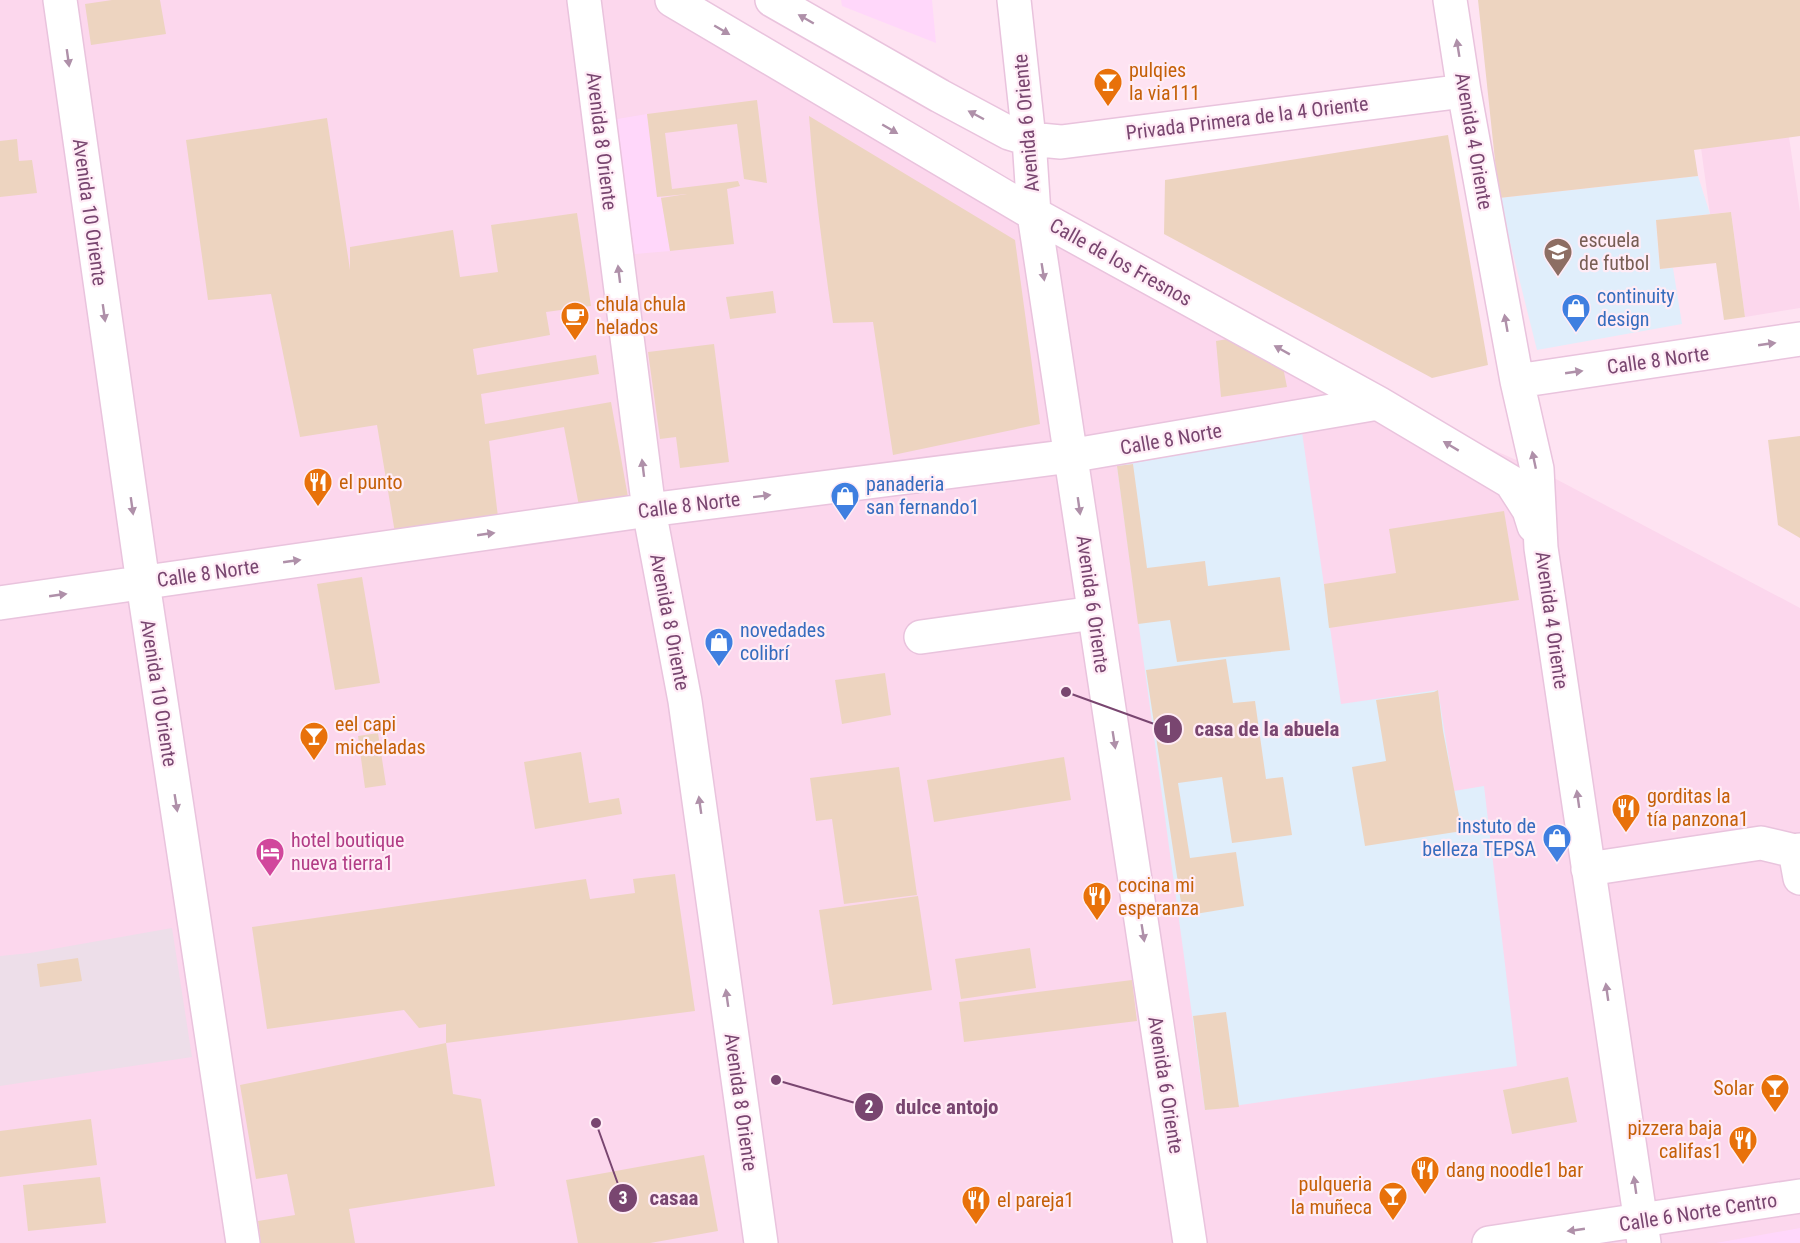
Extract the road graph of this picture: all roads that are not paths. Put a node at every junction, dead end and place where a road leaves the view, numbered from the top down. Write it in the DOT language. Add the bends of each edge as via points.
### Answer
graph roads {
  1 [pos="60,0"];
  2 [pos="584,0"];
  3 [pos="672,0"];
  4 [pos="772,0"];
  5 [pos="1014,0"];
  6 [pos="1450,0"];
  7 [pos="1464,91"];
  8 [pos="1029,140"];
  9 [pos="1034,214"];
  10 [pos="1800,339"];
  11 [pos="1516,381"];
  12 [pos="1378,403"];
  13 [pos="1072,456"];
  14 [pos="649,510"];
  15 [pos="1541,548"];
  16 [pos="143,583"];
  17 [pos="0,603"];
  18 [pos="1094,613"];
  19 [pos="921,638"];
  20 [pos="1798,860"];
  21 [pos="1588,869"];
  22 [pos="1800,1196"];
  23 [pos="1642,1232"];
  24 [pos="243,1243"];
  25 [pos="761,1243"];
  26 [pos="1190,1243"];
  27 [pos="1489,1243"];
  1 -- 16 [label="street, Avenida 10 Oriente, one-way"];
  14 -- 2 [label="street, Avenida 8 Oriente, one-way"];
  3 -- 9 [label="street, Calle de los Fresnos, one-way"];
  8 -- 4 [label="street, one-way" via="950,101"];
  5 -- 8 [label="street, Avenida 6 Oriente"];
  7 -- 6 [label="street, Avenida 4 Oriente, one-way"];
  7 -- 8 [label="street, Privada Primera de la 4 Oriente" via="1061,142"];
  11 -- 7 [label="street, Avenida 4 Oriente, one-way"];
  8 -- 9 [label="street, Avenida 6 Oriente"];
  12 -- 9 [label="street, Calle de los Fresnos, one-way"];
  9 -- 13 [label="street, Avenida 6 Oriente, one-way"];
  11 -- 10 [label="street, Calle 8 Norte, one-way"];
  15 -- 11 [label="street, Avenida 4 Oriente, one-way" via="1537,469"];
  12 -- 13 [label="street, Calle 8 Norte"];
  15 -- 12 [label="street, Calle de los Fresnos, one-way" via="1529,510 1511,482"];
  14 -- 13 [label="street, Calle 8 Norte, one-way"];
  13 -- 18 [label="street, Avenida 6 Oriente, one-way"];
  16 -- 14 [label="street, Calle 8 Norte, one-way"];
  25 -- 14 [label="street, Avenida 8 Oriente, one-way" via="685,701"];
  21 -- 15 [label="street, Avenida 4 Oriente, one-way"];
  17 -- 16 [label="street, Calle 8 Norte, one-way"];
  16 -- 24 [label="street, Avenida 10 Oriente, one-way"];
  18 -- 19 [label="street"];
  18 -- 26 [label="street, Avenida 6 Oriente, one-way"];
  20 -- 21 [label="street" via="1761,843"];
  23 -- 21 [label="street, Avenida 4 Oriente, one-way"];
  22 -- 23 [label="street, Calle 6 Norte Centro"];
  23 -- 27 [label="street, Calle 6 Norte Centro, one-way"];
}
